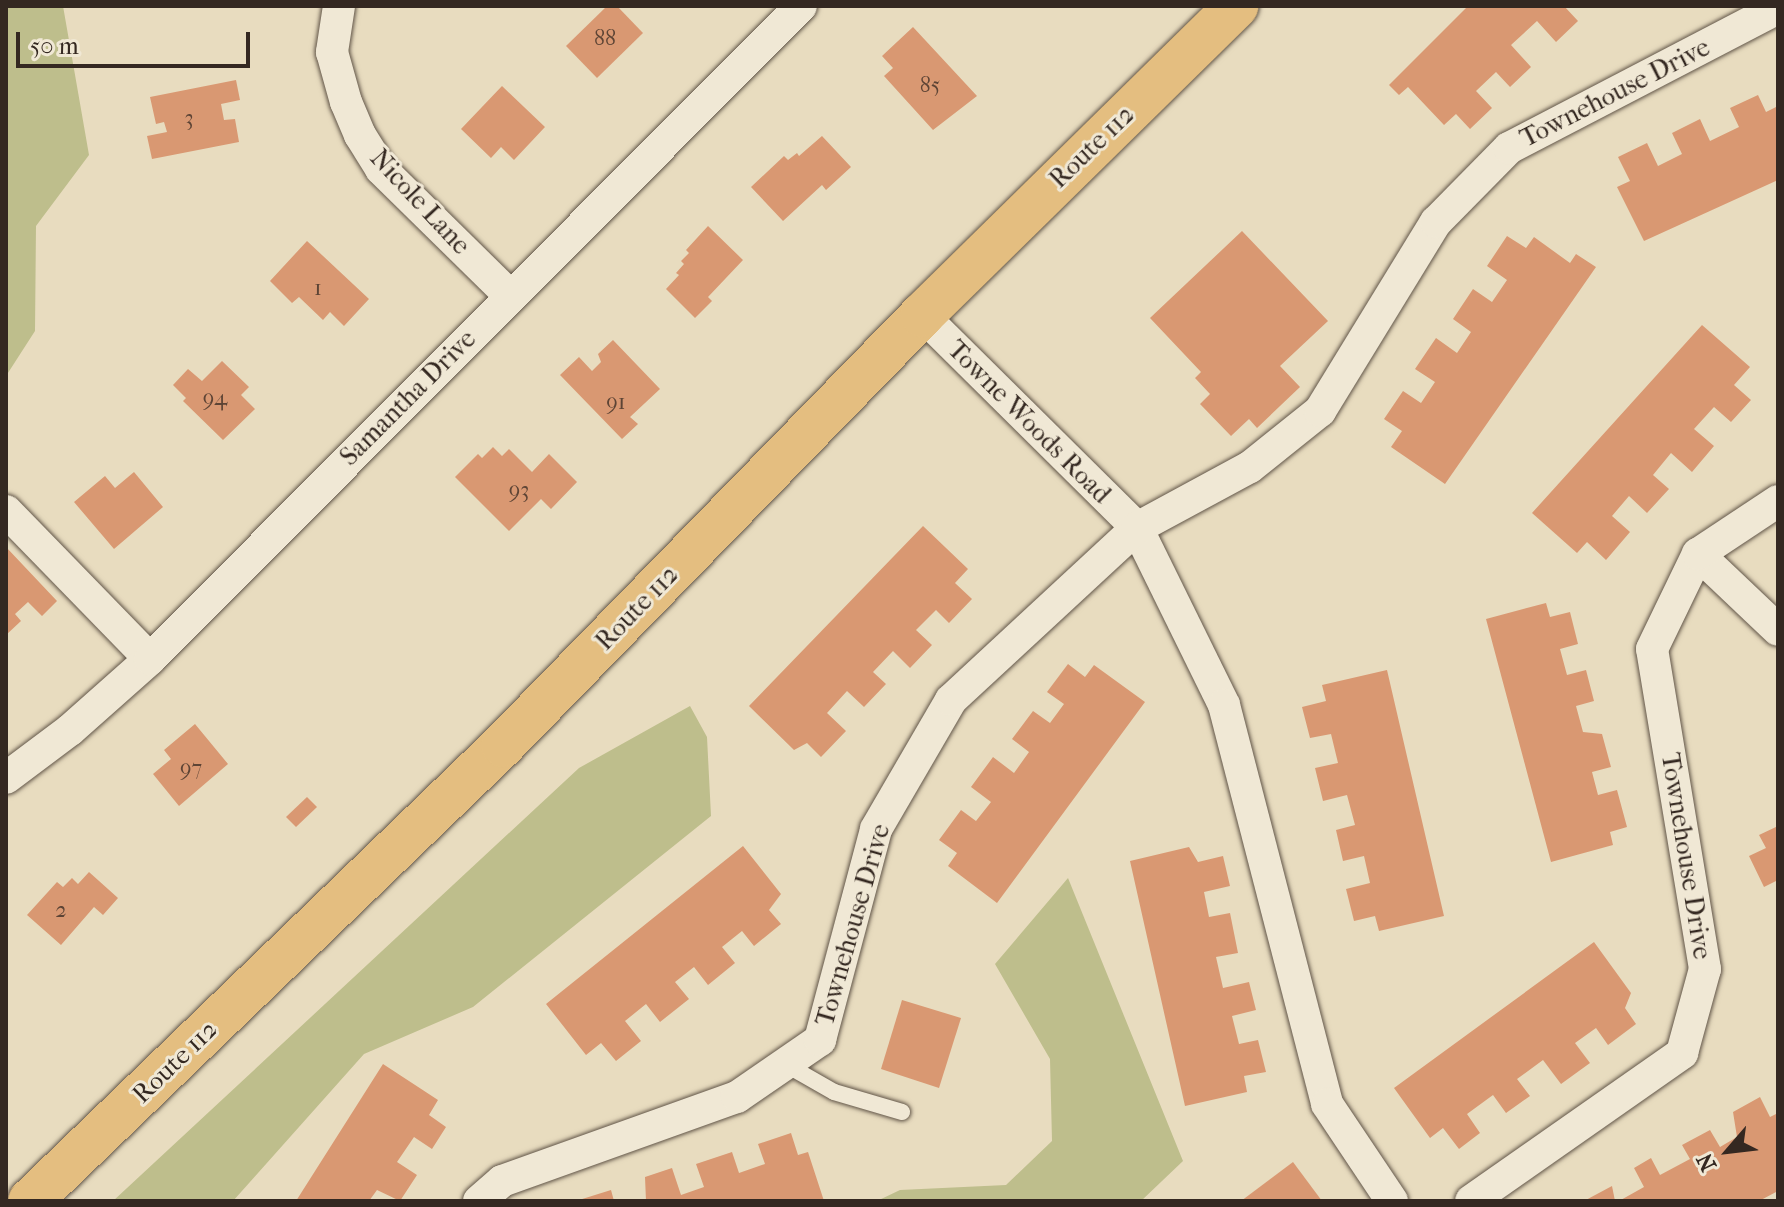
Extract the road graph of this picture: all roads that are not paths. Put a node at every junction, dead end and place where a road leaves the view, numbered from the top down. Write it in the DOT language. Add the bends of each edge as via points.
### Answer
graph roads {
  1 [pos="339,6"];
  2 [pos="801,6"];
  3 [pos="1236,6"];
  4 [pos="1778,8"];
  5 [pos="509,295"];
  6 [pos="922,315"];
  7 [pos="1778,501"];
  8 [pos="6,511"];
  9 [pos="1137,528"];
  10 [pos="1698,554"];
  11 [pos="1778,630"];
  12 [pos="150,659"];
  13 [pos="6,778"];
  14 [pos="785,1064"];
  15 [pos="902,1112"];
  16 [pos="30,1201"];
  17 [pos="479,1201"];
  18 [pos="1392,1201"];
  19 [pos="1471,1201"];
  1 -- 5 [label="street, Nicole Lane" via="332,52 360,135 381,169"];
  2 -- 5 [label="street, Samantha Drive"];
  3 -- 6 [label="main road, Route 112"];
  4 -- 9 [label="street, Townehouse Drive" via="1509,148 1436,222 1320,411 1250,467"];
  5 -- 12 [label="street, Samantha Drive"];
  6 -- 9 [label="street, Towne Woods Road"];
  6 -- 16 [label="main road, Route 112" via="503,745"];
  7 -- 10 [label="street"];
  8 -- 12 [label="street"];
  9 -- 14 [label="street, Townehouse Drive" via="951,700 876,829 820,1040"];
  9 -- 18 [label="street" via="1224,705 1327,1104"];
  10 -- 11 [label="street"];
  10 -- 19 [label="street, Townehouse Drive" via="1652,649 1705,969 1682,1053"];
  12 -- 13 [label="street, Samantha Drive"];
  14 -- 15 [label="lane" via="834,1092"];
  14 -- 17 [label="street, Townehouse Drive" via="737,1097 502,1181"];
}
